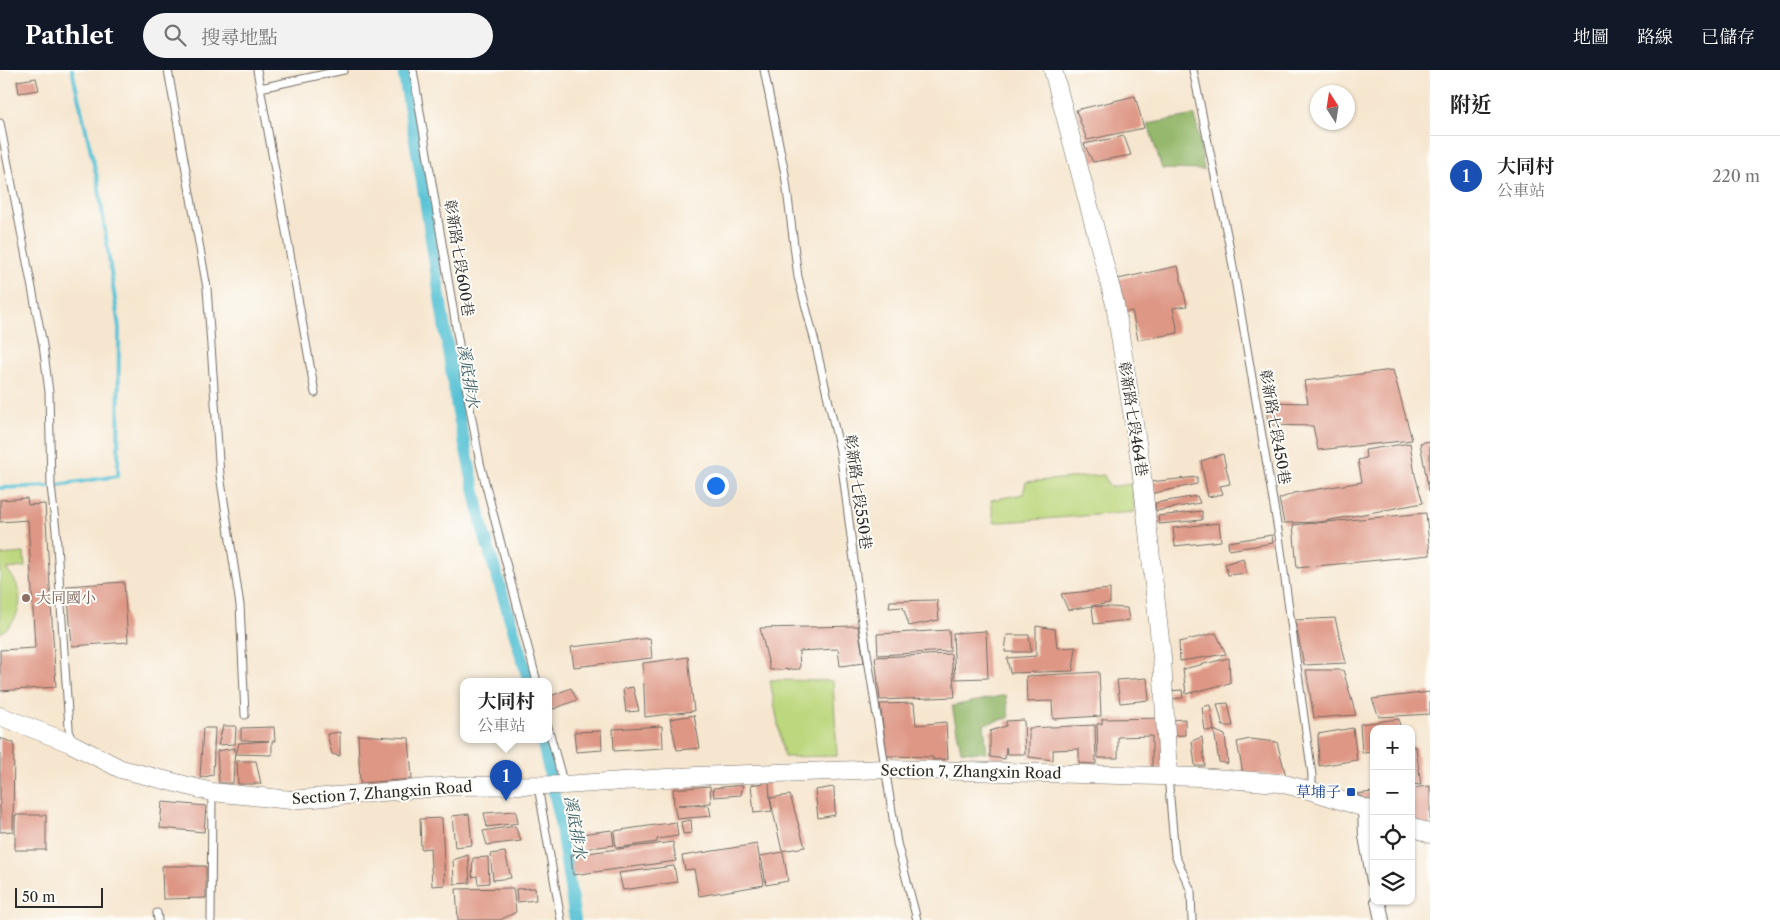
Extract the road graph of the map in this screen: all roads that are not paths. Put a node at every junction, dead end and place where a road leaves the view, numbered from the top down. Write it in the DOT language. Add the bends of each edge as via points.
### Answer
graph roads {
  1 [pos="168,70"];
  2 [pos="257,70"];
  3 [pos="344,70"];
  4 [pos="413,70"];
  5 [pos="764,70"];
  6 [pos="1054,70"];
  7 [pos="1193,70"];
  8 [pos="260,88"];
  9 [pos="0,123"];
  10 [pos="315,392"];
  11 [pos="535,678"];
  12 [pos="245,715"];
  13 [pos="0,716"];
  14 [pos="552,742"];
  15 [pos="70,743"];
  16 [pos="886,769"];
  17 [pos="1168,776"];
  18 [pos="564,785"];
  19 [pos="538,786"];
  20 [pos="1312,791"];
  21 [pos="212,792"];
  22 [pos="1369,809"];
  23 [pos="1415,828"];
  24 [pos="1430,834"];
  25 [pos="1370,860"];
  26 [pos="1379,905"];
  27 [pos="212,920"];
  28 [pos="561,920"];
  29 [pos="917,920"];
  30 [pos="1192,920"];
  31 [pos="1382,920"];
  1 -- 12 [label="lane" via="207,288 220,475 240,605"];
  2 -- 8 [label="lane"];
  3 -- 8 [label="lane"];
  4 -- 11 [label="lane, 彰新路七段600巷" via="480,463"];
  5 -- 16 [label="lane, 彰新路七段550巷" via="785,174 798,277 840,451 861,615"];
  6 -- 17 [label="street, 彰新路七段464巷" via="1115,304 1141,468 1162,658"];
  7 -- 20 [label="lane, 彰新路七段450巷" via="1229,244 1279,536"];
  8 -- 10 [label="lane"];
  9 -- 15 [label="lane" via="43,345 49,392 51,486"];
  13 -- 15 [label="street, Section 7, Zhangxin Road"];
  14 -- 18 [label="lane"];
  15 -- 21 [label="street, Section 7, Zhangxin Road" via="121,769"];
  16 -- 17 [label="street, Section 7, Zhangxin Road"];
  16 -- 18 [label="street, Section 7, Zhangxin Road"];
  16 -- 29 [label="lane, 彰新路七段550巷" via="897,843"];
  17 -- 20 [label="street, Section 7, Zhangxin Road" via="1280,783"];
  17 -- 30 [label="lane" via="1175,854 1190,891"];
  18 -- 19 [label="street, Section 7, Zhangxin Road"];
  19 -- 21 [label="street, Section 7, Zhangxin Road" via="452,786 291,800"];
  19 -- 28 [label="lane"];
  20 -- 22 [label="street, Section 7, Zhangxin Road"];
  21 -- 27 [label="lane"];
  22 -- 25 [label="street" via="1366,836"];
  23 -- 24 [label="street"];
  26 -- 31 [label="street"];
}
